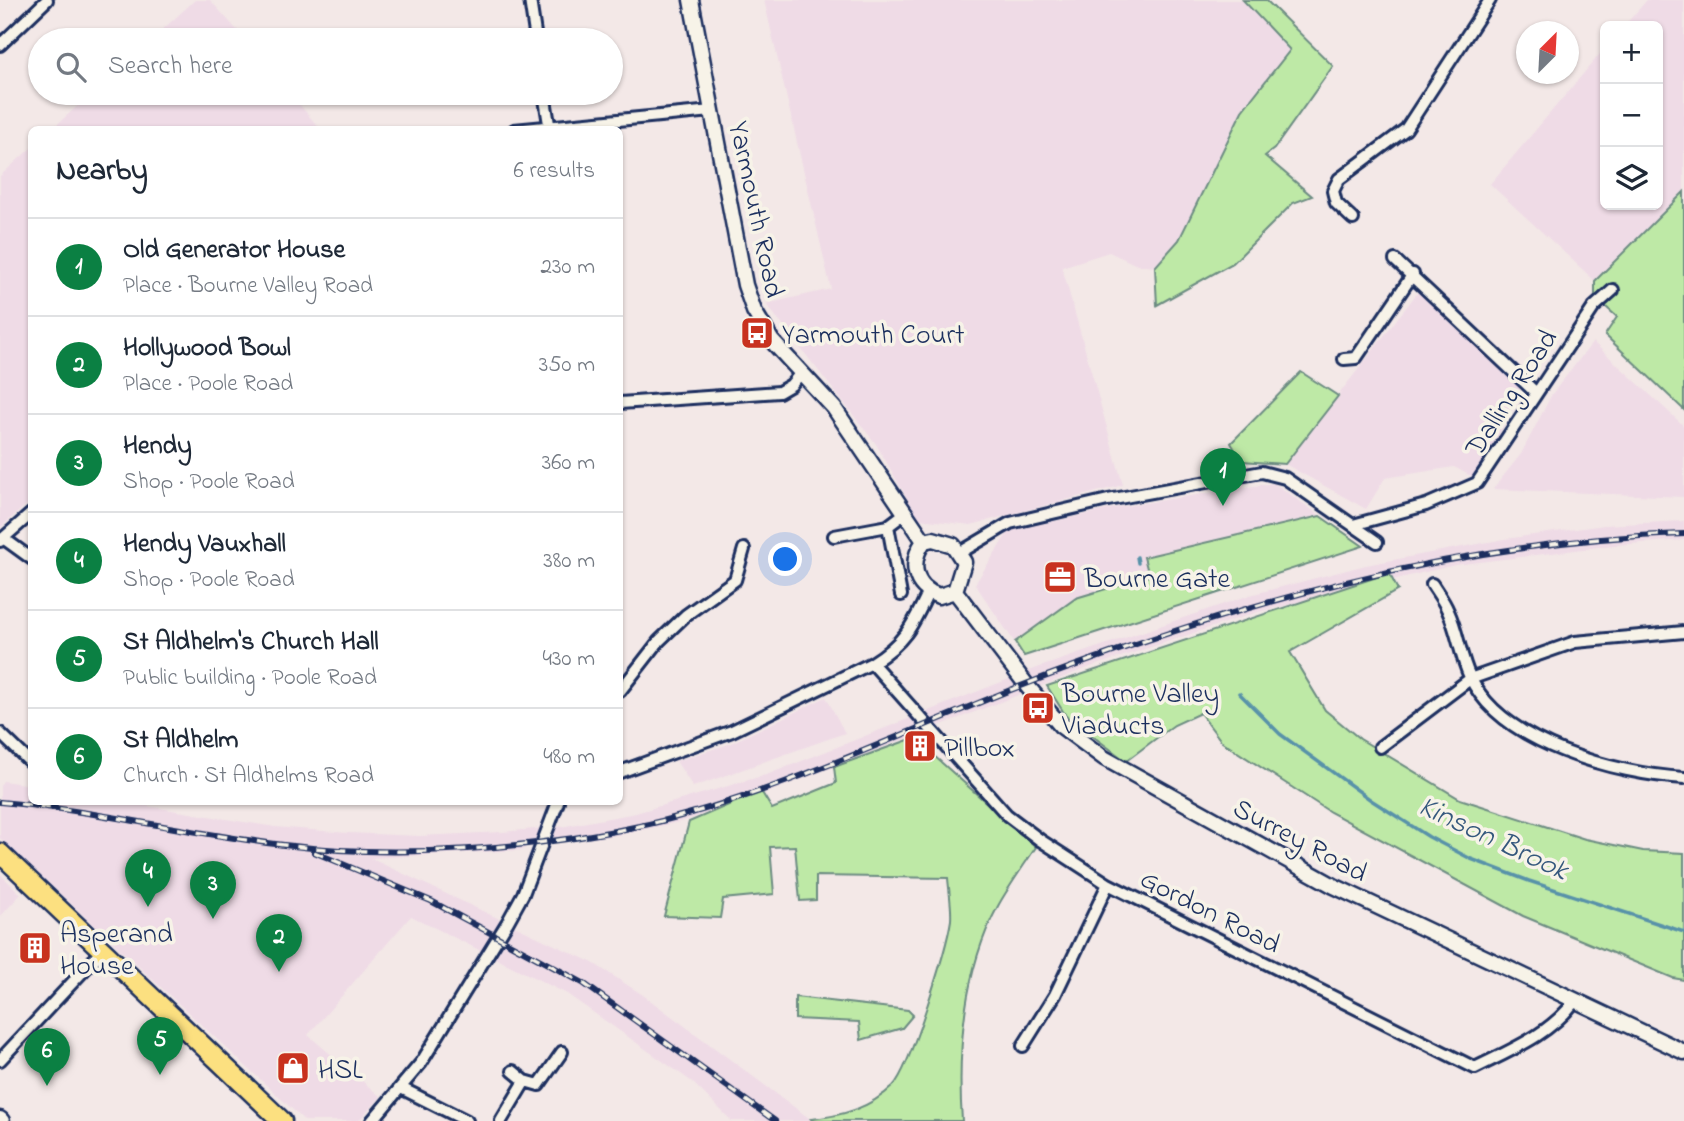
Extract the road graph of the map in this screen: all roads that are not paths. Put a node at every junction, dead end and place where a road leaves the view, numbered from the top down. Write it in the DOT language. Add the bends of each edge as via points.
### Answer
graph roads {
  1 [pos="47,0"];
  2 [pos="530,0"];
  3 [pos="691,0"];
  4 [pos="1490,0"];
  5 [pos="534,28"];
  6 [pos="0,46"];
  7 [pos="546,105"];
  8 [pos="712,111"];
  9 [pos="550,126"];
  10 [pos="569,126"];
  11 [pos="1353,219"];
  12 [pos="1395,260"];
  13 [pos="1413,274"];
  14 [pos="1612,290"];
  15 [pos="1344,359"];
  16 [pos="800,374"];
  17 [pos="1535,392"];
  18 [pos="623,403"];
  19 [pos="904,514"];
  20 [pos="28,516"];
  21 [pos="1353,525"];
  22 [pos="888,526"];
  23 [pos="834,536"];
  24 [pos="2,539"];
  25 [pos="924,541"];
  26 [pos="1377,542"];
  27 [pos="744,549"];
  28 [pos="961,552"];
  29 [pos="28,556"];
  30 [pos="1432,583"];
  31 [pos="956,591"];
  32 [pos="928,593"];
  33 [pos="901,595"];
  34 [pos="1684,632"];
  35 [pos="872,663"];
  36 [pos="1470,679"];
  37 [pos="623,687"];
  38 [pos="0,733"];
  39 [pos="1380,747"];
  40 [pos="28,760"];
  41 [pos="623,771"];
  42 [pos="1684,778"];
  43 [pos="557,805"];
  44 [pos="0,853"];
  45 [pos="1108,884"];
  46 [pos="101,952"];
  47 [pos="1575,1001"];
  48 [pos="1023,1046"];
  49 [pos="562,1052"];
  50 [pos="1684,1052"];
  51 [pos="0,1060"];
  52 [pos="513,1071"];
  53 [pos="525,1081"];
  54 [pos="401,1088"];
  55 [pos="282,1121"];
  56 [pos="372,1121"];
  57 [pos="467,1121"];
  58 [pos="501,1121"];
  1 -- 6 [label="street"];
  2 -- 5 [label="street"];
  3 -- 8 [label="street, Yarmouth Road"];
  4 -- 11 [label="street" via="1406,128 1339,179 1333,191 1336,203"];
  7 -- 9 [label="street"];
  8 -- 10 [label="street"];
  8 -- 16 [label="street, Yarmouth Road" via="745,285 763,328"];
  12 -- 13 [label="street"];
  13 -- 15 [label="street" via="1356,358"];
  13 -- 17 [label="street"];
  14 -- 17 [label="street, Dalling Road" via="1594,307"];
  16 -- 18 [label="street" via="779,391"];
  16 -- 19 [label="street, Yarmouth Road" via="835,408"];
  17 -- 21 [label="street, Dalling Road" via="1477,483 1426,505"];
  19 -- 22 [label="street"];
  19 -- 25 [label="street, Yarmouth Road"];
  20 -- 24 [label="street"];
  21 -- 26 [label="street"];
  21 -- 28 [label="street" via="1274,473 1262,472 1010,523"];
  22 -- 23 [label="street"];
  22 -- 33 [label="street"];
  24 -- 29 [label="street"];
  25 -- 28 [label="street" via="944,540"];
  25 -- 32 [label="street" via="916,552 915,566 920,585"];
  27 -- 37 [label="street" via="735,580 685,615"];
  28 -- 31 [label="street" via="964,571"];
  30 -- 36 [label="street" via="1448,611"];
  31 -- 32 [label="street" via="939,596"];
  31 -- 47 [label="street, Surrey Road" via="1061,726 1104,758 1272,854"];
  32 -- 35 [label="street" via="909,634"];
  34 -- 36 [label="street" via="1575,642"];
  35 -- 41 [label="street" via="732,731"];
  35 -- 45 [label="street, Gordon Road" via="1007,815"];
  36 -- 39 [label="street"];
  36 -- 42 [label="street" via="1494,711 1577,758 1616,770"];
  38 -- 40 [label="street"];
  43 -- 54 [label="street" via="523,894 435,1041"];
  44 -- 46 [label="highway"];
  45 -- 47 [label="street, Gordon Road" via="1475,1068 1542,1035"];
  45 -- 48 [label="street" via="1055,995"];
  46 -- 51 [label="street"];
  46 -- 55 [label="highway"];
  47 -- 50 [label="street, Surrey Road"];
  49 -- 53 [label="street" via="539,1086"];
  52 -- 53 [label="street"];
  53 -- 58 [label="street"];
  54 -- 56 [label="street"];
  54 -- 57 [label="street"];
}
